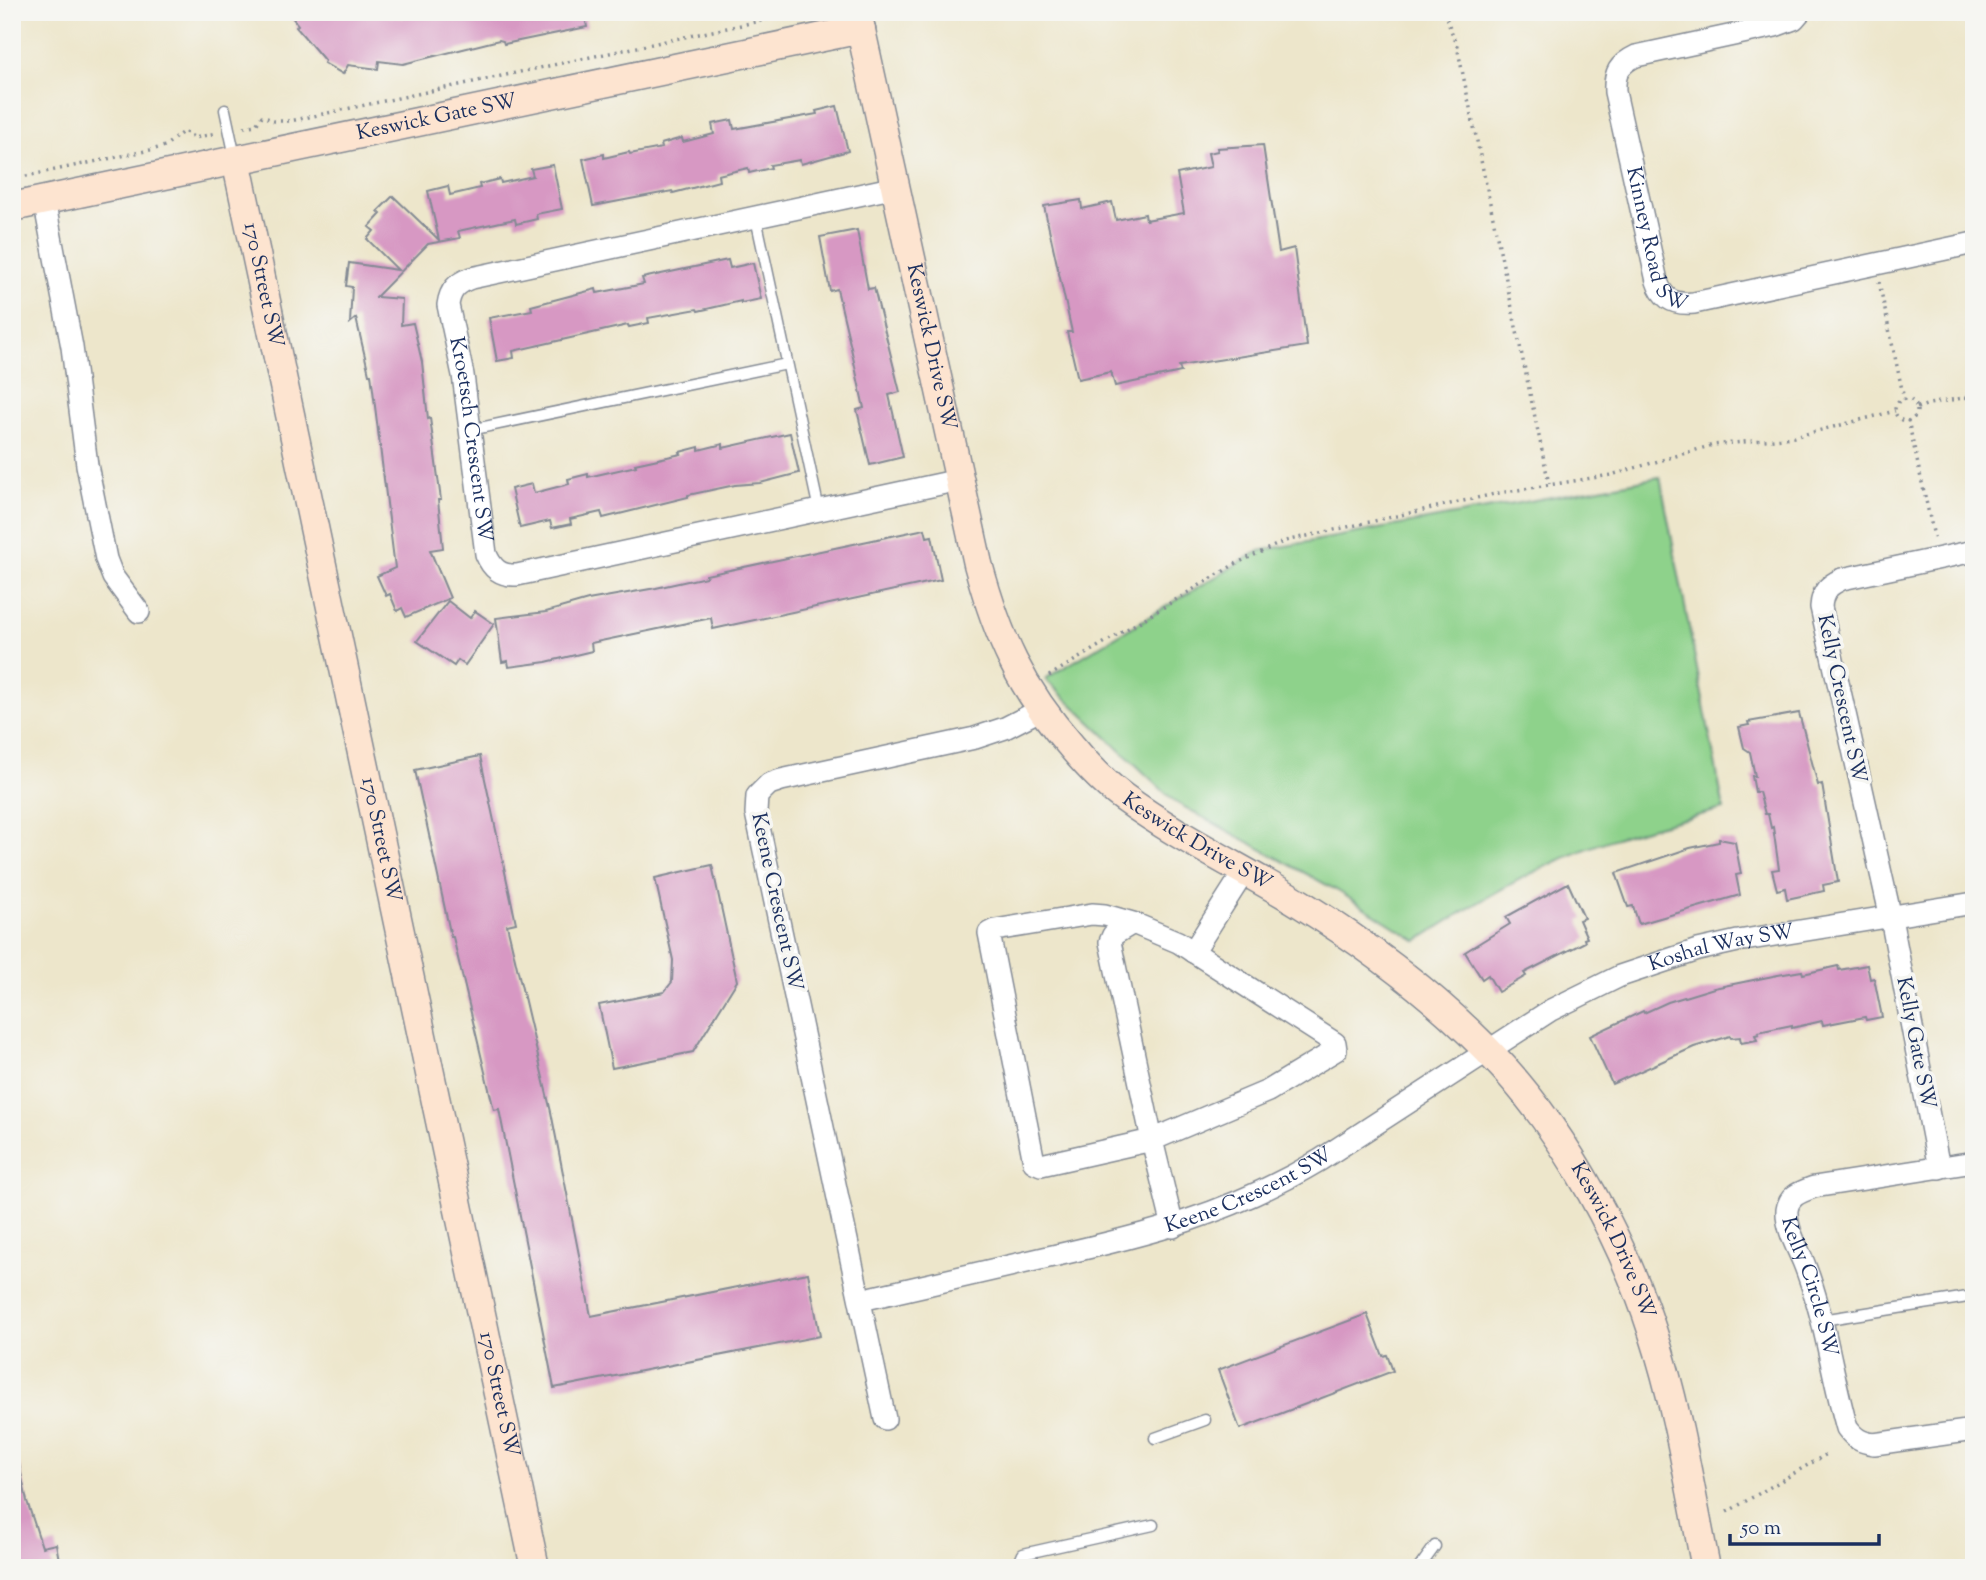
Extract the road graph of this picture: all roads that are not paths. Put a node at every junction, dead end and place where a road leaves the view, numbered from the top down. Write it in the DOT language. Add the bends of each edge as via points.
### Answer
graph roads {
  1 [pos="1800,12"];
  2 [pos="859,20"];
  3 [pos="225,110"];
  4 [pos="236,160"];
  5 [pos="896,187"];
  6 [pos="44,200"];
  7 [pos="12,207"];
  8 [pos="756,218"];
  9 [pos="1974,243"];
  10 [pos="787,364"];
  11 [pos="470,430"];
  12 [pos="959,480"];
  13 [pos="819,510"];
  14 [pos="1974,551"];
  15 [pos="139,612"];
  16 [pos="1033,699"];
  17 [pos="1244,872"];
  18 [pos="1974,903"];
  19 [pos="1891,918"];
  20 [pos="1133,923"];
  21 [pos="1193,952"];
  22 [pos="1487,1051"];
  23 [pos="1152,1140"];
  24 [pos="1974,1162"];
  25 [pos="1939,1168"];
  26 [pos="1173,1227"];
  27 [pos="1974,1296"];
  28 [pos="861,1300"];
  29 [pos="1822,1320"];
  30 [pos="886,1419"];
  31 [pos="1205,1420"];
  32 [pos="1974,1430"];
  33 [pos="1155,1438"];
  34 [pos="1153,1525"];
  35 [pos="1435,1546"];
  36 [pos="535,1568"];
  37 [pos="1017,1568"];
  38 [pos="1419,1568"];
  39 [pos="1706,1568"];
  1 -- 9 [label="street, Kinney Road SW" via="1775,26 1636,56 1617,69 1615,92 1664,296 1684,304"];
  2 -- 4 [label="street, Keswick Gate SW"];
  2 -- 5 [label="street, Keswick Drive SW"];
  3 -- 4 [label="lane, 170 Street SW"];
  4 -- 6 [label="street, Keswick Gate SW"];
  4 -- 36 [label="street, 170 Street SW"];
  5 -- 8 [label="street, Kroetsch Crescent SW"];
  5 -- 12 [label="street, Keswick Drive SW"];
  6 -- 7 [label="street, Keswick Gate SW"];
  6 -- 15 [label="street" via="106,559 113,577"];
  8 -- 10 [label="lane"];
  8 -- 11 [label="street, Kroetsch Crescent SW" via="461,282 448,305 464,375"];
  10 -- 11 [label="lane"];
  10 -- 13 [label="lane"];
  11 -- 13 [label="street, Kroetsch Crescent SW" via="486,554 494,569 507,576"];
  12 -- 13 [label="street, Kroetsch Crescent SW"];
  12 -- 16 [label="street, Keswick Drive SW" via="986,596 1003,644"];
  14 -- 19 [label="street, Kelly Crescent SW" via="1842,579 1831,584 1821,598"];
  16 -- 17 [label="street, Keswick Drive SW" via="1119,795"];
  16 -- 28 [label="street, Keene Crescent SW" via="1005,728 982,737 781,780 761,789 757,796 756,813"];
  17 -- 21 [label="street"];
  17 -- 22 [label="street, Keswick Drive SW" via="1363,943 1444,1008"];
  18 -- 19 [label="street, Koshal Way SW"];
  19 -- 22 [label="street, Koshal Way SW" via="1738,941 1653,964 1551,1010"];
  19 -- 25 [label="street, Kelly Gate SW"];
  20 -- 21 [label="street"];
  20 -- 23 [label="street" via="1111,942"];
  20 -- 23 [label="street" via="1092,914 989,933 1034,1162 1041,1165"];
  21 -- 23 [label="street" via="1335,1043 1336,1050 1268,1091"];
  22 -- 26 [label="street, Keene Crescent SW" via="1287,1180 1226,1209"];
  22 -- 39 [label="street, Keswick Drive SW" via="1531,1100 1575,1167 1617,1241 1638,1290 1666,1377"];
  23 -- 26 [label="street"];
  24 -- 25 [label="street, Kelly Circle SW"];
  25 -- 29 [label="street, Kelly Circle SW" via="1814,1187 1789,1201 1788,1222"];
  26 -- 28 [label="street, Keene Crescent SW"];
  27 -- 29 [label="lane"];
  28 -- 30 [label="street, Keene Crescent SW"];
  29 -- 32 [label="street, Kelly Circle SW" via="1843,1413 1853,1437 1874,1444"];
  31 -- 33 [label="lane"];
  34 -- 37 [label="lane" via="1023,1554"];
  35 -- 38 [label="lane"];
}
